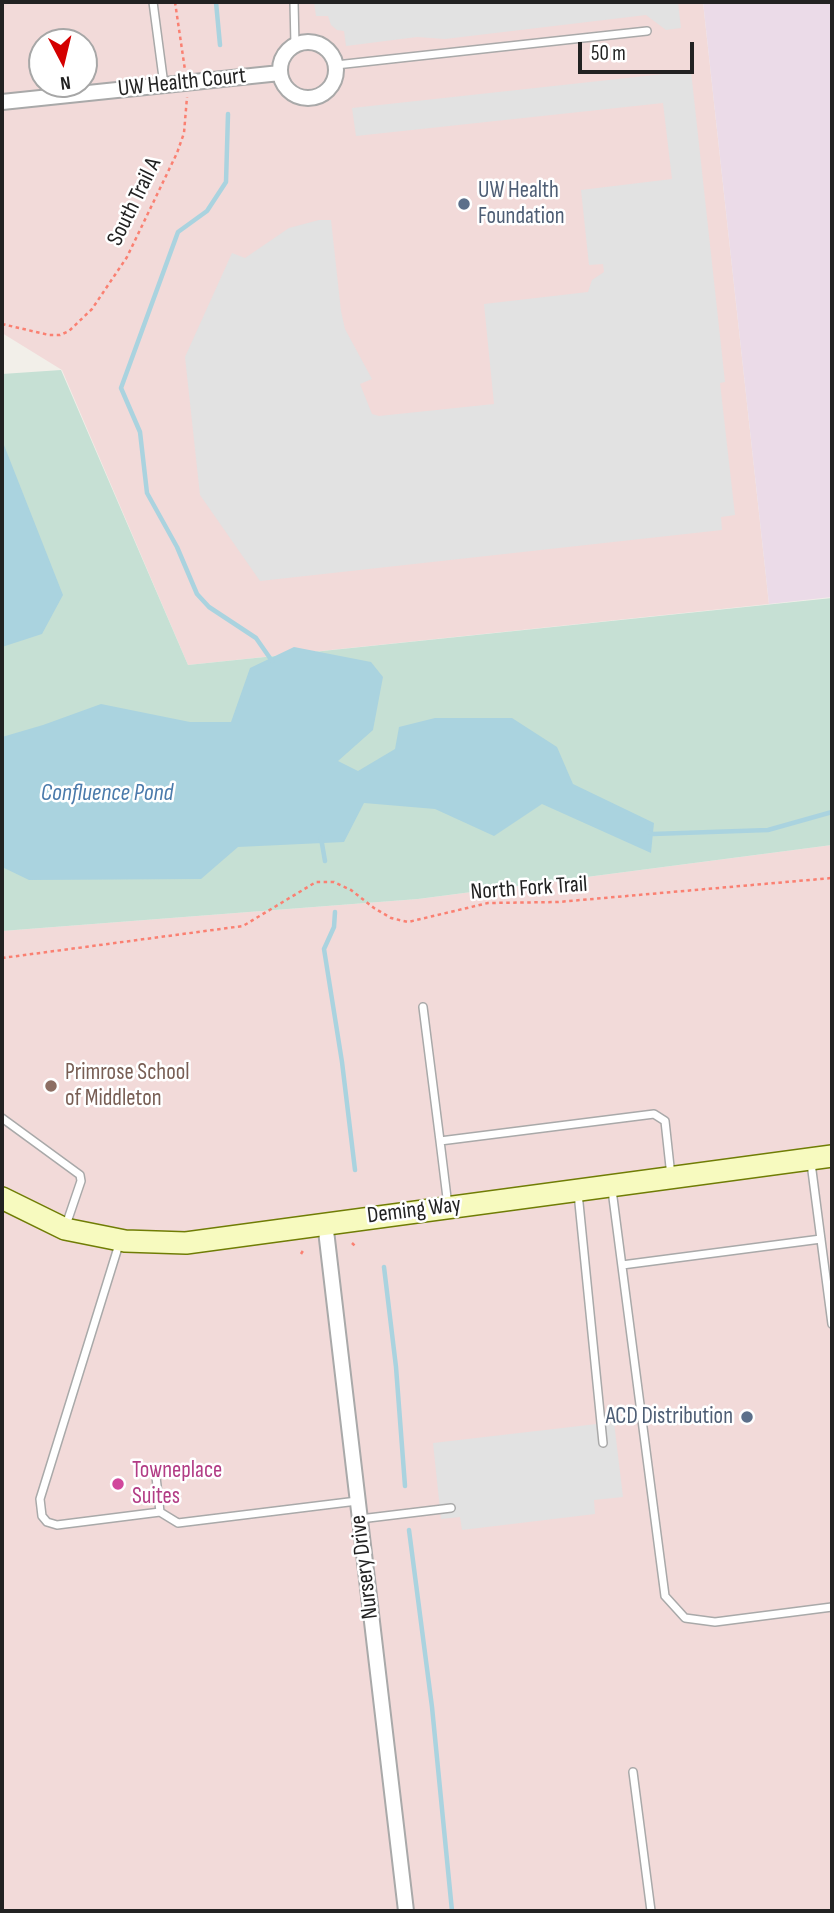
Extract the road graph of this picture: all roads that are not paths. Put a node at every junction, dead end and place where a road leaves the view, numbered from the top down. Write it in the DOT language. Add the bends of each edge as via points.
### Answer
graph roads {
  1 [pos="153,2"];
  2 [pos="294,2"];
  3 [pos="647,31"];
  4 [pos="295,45"];
  5 [pos="336,65"];
  6 [pos="280,73"];
  7 [pos="164,85"];
  8 [pos="2,102"];
  9 [pos="423,1007"];
  10 [pos="2,1118"];
  11 [pos="440,1141"];
  12 [pos="832,1156"];
  13 [pos="811,1159"];
  14 [pos="671,1177"];
  15 [pos="611,1185"];
  16 [pos="577,1189"];
  17 [pos="2,1198"];
  18 [pos="449,1206"];
  19 [pos="325,1223"];
  20 [pos="65,1229"];
  21 [pos="821,1239"];
  22 [pos="120,1240"];
  23 [pos="622,1265"];
  24 [pos="832,1324"];
  25 [pos="603,1443"];
  26 [pos="155,1468"];
  27 [pos="358,1500"];
  28 [pos="451,1508"];
  29 [pos="160,1512"];
  30 [pos="360,1519"];
  31 [pos="832,1607"];
  32 [pos="634,1772"];
  33 [pos="406,1911"];
  34 [pos="651,1911"];
  1 -- 7 [label="lane"];
  2 -- 4 [label="lane"];
  3 -- 5 [label="lane"];
  4 -- 5 [label="street" via="317,43 329,51"];
  4 -- 6 [label="street" via="283,56"];
  5 -- 6 [label="street" via="332,86 313,98 287,90"];
  6 -- 7 [label="street, UW Health Court"];
  7 -- 8 [label="street, UW Health Court"];
  9 -- 11 [label="lane"];
  10 -- 20 [label="lane" via="80,1175"];
  11 -- 14 [label="lane" via="654,1114 665,1121"];
  11 -- 18 [label="lane"];
  12 -- 13 [label="street, Deming Way"];
  13 -- 14 [label="street, Deming Way"];
  13 -- 21 [label="lane"];
  14 -- 15 [label="street, Deming Way"];
  15 -- 16 [label="street, Deming Way"];
  15 -- 23 [label="lane"];
  16 -- 18 [label="street, Deming Way"];
  16 -- 25 [label="lane"];
  17 -- 20 [label="street, Deming Way"];
  18 -- 19 [label="street, Deming Way"];
  19 -- 22 [label="street, Deming Way" via="186,1243"];
  19 -- 27 [label="street, Nursery Drive"];
  20 -- 22 [label="street, Deming Way"];
  21 -- 23 [label="lane"];
  21 -- 24 [label="lane"];
  22 -- 29 [label="lane" via="39,1508 47,1522 57,1525"];
  23 -- 31 [label="lane" via="665,1596 685,1618 715,1622"];
  26 -- 29 [label="lane"];
  27 -- 29 [label="lane" via="178,1523"];
  27 -- 30 [label="street, Nursery Drive"];
  28 -- 30 [label="lane"];
  30 -- 33 [label="street, Nursery Drive"];
  32 -- 34 [label="lane"];
}
